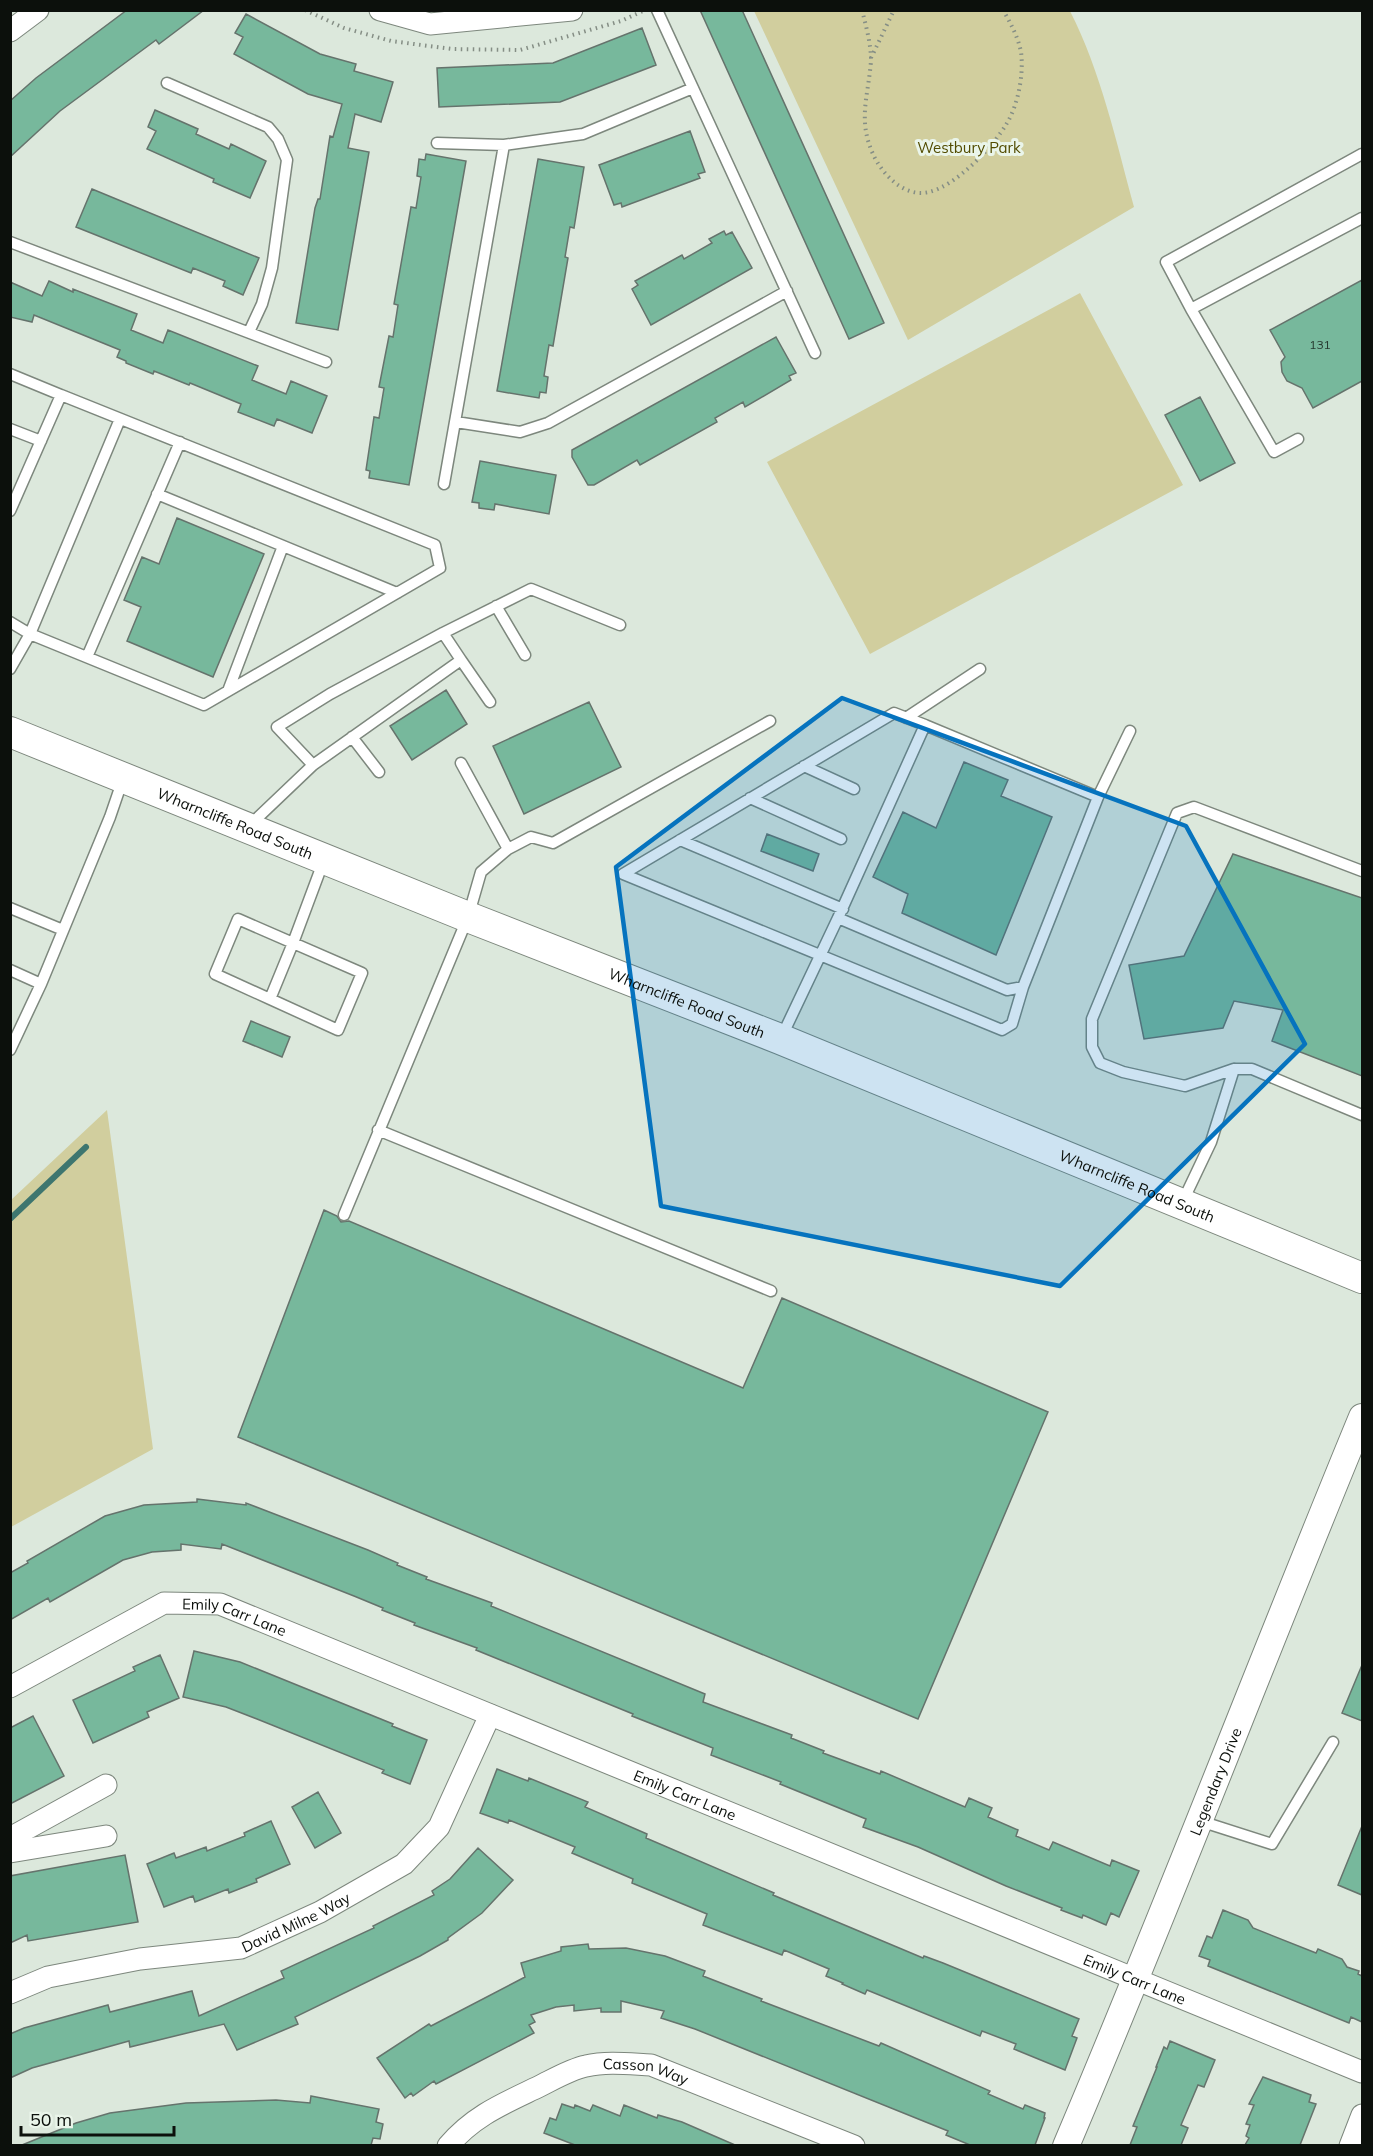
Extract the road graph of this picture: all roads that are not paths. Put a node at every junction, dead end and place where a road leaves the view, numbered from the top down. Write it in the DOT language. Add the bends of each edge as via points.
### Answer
graph roads {
  1 [pos="38,10"];
  2 [pos="380,10"];
  3 [pos="572,10"];
  4 [pos="657,10"];
  5 [pos="10,31"];
  6 [pos="167,83"];
  7 [pos="693,88"];
  8 [pos="437,143"];
  9 [pos="504,145"];
  10 [pos="1362,154"];
  11 [pos="1362,218"];
  12 [pos="10,242"];
  13 [pos="787,291"];
  14 [pos="1191,309"];
  15 [pos="249,332"];
  16 [pos="815,353"];
  17 [pos="326,362"];
  18 [pos="10,374"];
  19 [pos="61,395"];
  20 [pos="120,419"];
  21 [pos="456,422"];
  22 [pos="10,429"];
  23 [pos="1298,439"];
  24 [pos="41,441"];
  25 [pos="180,442"];
  26 [pos="444,484"];
  27 [pos="157,494"];
  28 [pos="10,511"];
  29 [pos="283,546"];
  30 [pos="398,593"];
  31 [pos="496,606"];
  32 [pos="10,622"];
  33 [pos="620,625"];
  34 [pos="443,633"];
  35 [pos="30,634"];
  36 [pos="525,655"];
  37 [pos="87,657"];
  38 [pos="461,660"];
  39 [pos="10,669"];
  40 [pos="980,669"];
  41 [pos="228,691"];
  42 [pos="490,702"];
  43 [pos="906,718"];
  44 [pos="770,721"];
  45 [pos="925,725"];
  46 [pos="1130,731"];
  47 [pos="10,732"];
  48 [pos="352,737"];
  49 [pos="460,763"];
  50 [pos="313,765"];
  51 [pos="804,766"];
  52 [pos="379,772"];
  53 [pos="123,778"];
  54 [pos="855,789"];
  55 [pos="1098,797"];
  56 [pos="750,798"];
  57 [pos="248,827"];
  58 [pos="841,839"];
  59 [pos="680,840"];
  60 [pos="508,849"];
  61 [pos="324,859"];
  62 [pos="1362,871"];
  63 [pos="10,908"];
  64 [pos="841,914"];
  65 [pos="468,916"];
  66 [pos="63,930"];
  67 [pos="293,943"];
  68 [pos="822,956"];
  69 [pos="10,970"];
  70 [pos="40,984"];
  71 [pos="1023,987"];
  72 [pos="270,999"];
  73 [pos="780,1039"];
  74 [pos="10,1050"];
  75 [pos="1234,1069"];
  76 [pos="1362,1115"];
  77 [pos="378,1130"];
  78 [pos="1182,1204"];
  79 [pos="344,1215"];
  80 [pos="1362,1278"];
  81 [pos="771,1291"];
  82 [pos="1362,1416"];
  83 [pos="10,1687"];
  84 [pos="490,1715"];
  85 [pos="1333,1742"];
  86 [pos="106,1785"];
  87 [pos="1200,1821"];
  88 [pos="106,1836"];
  89 [pos="10,1838"];
  90 [pos="10,1852"];
  91 [pos="1137,1980"];
  92 [pos="10,1993"];
  93 [pos="1362,2072"];
  94 [pos="1362,2115"];
  95 [pos="448,2145"];
  96 [pos="854,2145"];
  97 [pos="1066,2145"];
  98 [pos="1350,2145"];
  1 -- 5 [label="street"];
  2 -- 3 [label="street" via="430,24"];
  4 -- 7 [label="lane"];
  6 -- 15 [label="lane" via="268,127 287,160 273,268"];
  7 -- 9 [label="lane" via="583,134"];
  7 -- 13 [label="lane"];
  8 -- 9 [label="lane"];
  9 -- 21 [label="lane"];
  10 -- 14 [label="lane" via="1166,262"];
  11 -- 14 [label="lane"];
  12 -- 15 [label="lane"];
  13 -- 16 [label="lane"];
  13 -- 21 [label="lane" via="548,423 520,432"];
  14 -- 23 [label="lane" via="1274,452"];
  15 -- 17 [label="lane"];
  18 -- 19 [label="lane"];
  19 -- 20 [label="lane"];
  19 -- 24 [label="lane"];
  20 -- 25 [label="lane"];
  20 -- 35 [label="lane"];
  21 -- 26 [label="lane"];
  22 -- 24 [label="lane"];
  24 -- 28 [label="lane"];
  25 -- 27 [label="lane"];
  25 -- 30 [label="lane" via="435,545 440,568"];
  27 -- 29 [label="lane"];
  27 -- 37 [label="lane"];
  29 -- 30 [label="lane"];
  29 -- 41 [label="lane"];
  30 -- 41 [label="lane"];
  31 -- 33 [label="lane" via="531,589"];
  31 -- 34 [label="lane"];
  31 -- 36 [label="lane"];
  32 -- 35 [label="lane"];
  34 -- 38 [label="lane"];
  34 -- 50 [label="lane" via="276,727"];
  35 -- 37 [label="lane"];
  35 -- 39 [label="lane"];
  37 -- 41 [label="lane" via="204,705"];
  38 -- 42 [label="lane"];
  38 -- 48 [label="lane"];
  40 -- 43 [label="lane"];
  43 -- 45 [label="lane"];
  43 -- 51 [label="lane" via="894,713"];
  44 -- 60 [label="lane" via="553,843 531,837"];
  45 -- 55 [label="lane"];
  45 -- 64 [label="lane"];
  46 -- 55 [label="lane"];
  47 -- 53 [label="main road, Wharncliffe Road South"];
  48 -- 50 [label="lane"];
  48 -- 52 [label="lane"];
  49 -- 60 [label="lane"];
  50 -- 57 [label="lane"];
  51 -- 54 [label="lane"];
  51 -- 56 [label="lane"];
  53 -- 57 [label="main road, Wharncliffe Road South"];
  53 -- 66 [label="lane"];
  55 -- 71 [label="lane"];
  56 -- 58 [label="lane"];
  56 -- 59 [label="lane"];
  57 -- 61 [label="main road, Wharncliffe Road South"];
  59 -- 64 [label="lane"];
  59 -- 68 [label="lane" via="623,874"];
  60 -- 65 [label="lane" via="481,872"];
  61 -- 65 [label="main road, Wharncliffe Road South"];
  61 -- 67 [label="lane"];
  62 -- 75 [label="lane" via="1194,807 1178,813 1092,1019 1092,1047 1100,1063 1185,1086"];
  63 -- 66 [label="lane"];
  64 -- 68 [label="lane"];
  64 -- 71 [label="lane" via="1006,990"];
  65 -- 73 [label="main road, Wharncliffe Road South"];
  65 -- 77 [label="lane"];
  66 -- 70 [label="lane"];
  67 -- 72 [label="lane"];
  67 -- 72 [label="lane" via="238,918 215,974"];
  67 -- 72 [label="lane" via="362,972 338,1030"];
  68 -- 71 [label="lane" via="1002,1029 1012,1024"];
  68 -- 73 [label="lane"];
  69 -- 70 [label="lane"];
  70 -- 74 [label="lane"];
  73 -- 78 [label="main road, Wharncliffe Road South"];
  75 -- 76 [label="lane" via="1252,1069"];
  75 -- 78 [label="lane" via="1210,1142"];
  77 -- 79 [label="lane"];
  77 -- 81 [label="lane"];
  78 -- 80 [label="main road, Wharncliffe Road South"];
  82 -- 87 [label="street, Legendary Drive"];
  83 -- 84 [label="street, Emily Carr Lane" via="164,1603 220,1604"];
  84 -- 91 [label="street, Emily Carr Lane"];
  84 -- 92 [label="street, David Milne Way" via="439,1827 404,1864 320,1912 241,1948 140,1959 48,1977"];
  85 -- 87 [label="lane" via="1272,1844"];
  86 -- 89 [label="street"];
  87 -- 91 [label="street, Legendary Drive"];
  88 -- 90 [label="street"];
  91 -- 93 [label="street, Emily Carr Lane"];
  91 -- 97 [label="street, Legendary Drive"];
  94 -- 98 [label="street"];
  95 -- 96 [label="street, Casson Way" via="462,2129 490,2109 549,2081 586,2066 621,2063 651,2065"];
}
